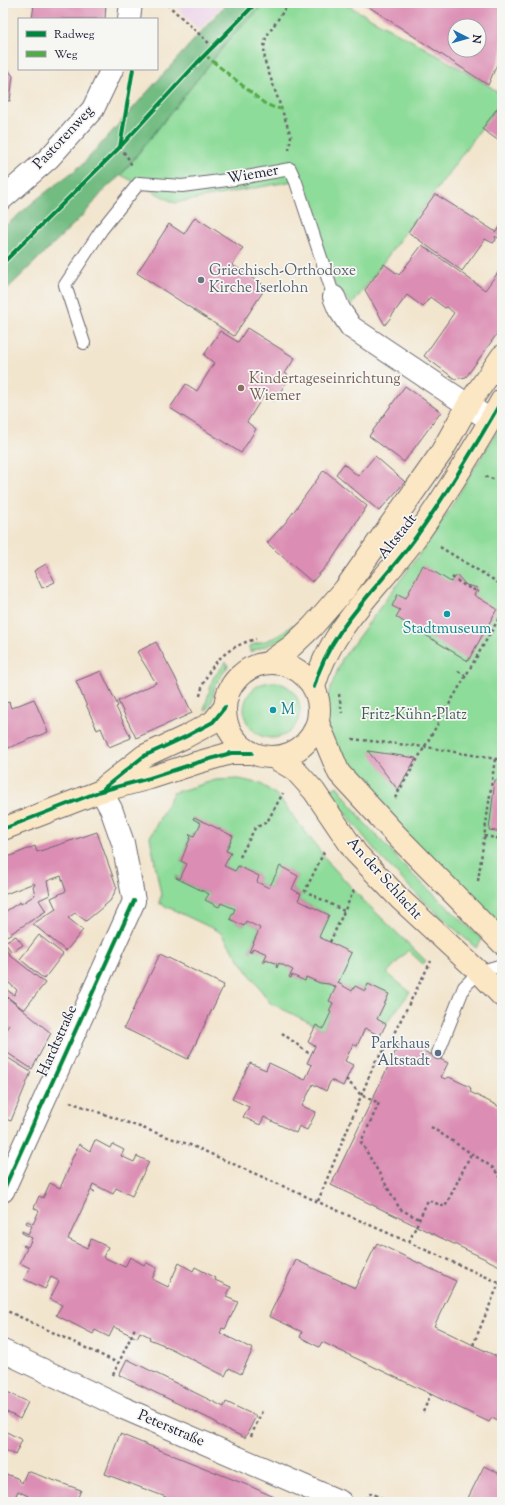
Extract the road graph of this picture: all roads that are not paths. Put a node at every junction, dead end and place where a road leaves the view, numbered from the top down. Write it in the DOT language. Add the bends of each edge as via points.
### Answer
graph roads {
  1 [pos="132,3"];
  2 [pos="129,18"];
  3 [pos="112,70"];
  4 [pos="3,198"];
  5 [pos="334,297"];
  6 [pos="84,343"];
  7 [pos="502,356"];
  8 [pos="502,400"];
  9 [pos="468,405"];
  10 [pos="490,420"];
  11 [pos="269,662"];
  12 [pos="314,687"];
  13 [pos="225,707"];
  14 [pos="318,723"];
  15 [pos="252,753"];
  16 [pos="273,757"];
  17 [pos="101,791"];
  18 [pos="3,829"];
  19 [pos="502,942"];
  20 [pos="502,965"];
  21 [pos="479,972"];
  22 [pos="502,996"];
  23 [pos="438,1053"];
  24 [pos="3,1191"];
  25 [pos="3,1351"];
  26 [pos="330,1500"];
  1 -- 2 [label="street"];
  3 -- 4 [label="street, Pastorenweg" via="93,109 49,158"];
  5 -- 6 [label="lane, Wiemer" via="290,169 182,186 139,183 102,229 65,285"];
  5 -- 9 [label="street, Wiemer" via="351,327"];
  7 -- 9 [label="main road, Altstadt"];
  8 -- 10 [label="main road, Altstadt"];
  9 -- 10 [label="street, Wiemer"];
  9 -- 11 [label="main road, Altstadt" via="441,454 345,589 312,627 292,646"];
  10 -- 12 [label="main road, Altstadt" via="415,538 356,610 332,644 318,670"];
  11 -- 12 [label="main road" via="292,667 307,677"];
  11 -- 13 [label="main road" via="254,666 239,676 229,691"];
  12 -- 14 [label="main road" via="320,713"];
  13 -- 15 [label="main road" via="227,722 233,736"];
  13 -- 17 [label="main road" via="213,722 144,756"];
  14 -- 16 [label="main road" via="312,736 301,747 288,754"];
  14 -- 19 [label="main road" via="339,773"];
  15 -- 16 [label="main road"];
  15 -- 17 [label="main road" via="231,753"];
  16 -- 21 [label="main road, An der Schlacht" via="295,770 314,791 356,853 400,899"];
  17 -- 18 [label="main road"];
  17 -- 24 [label="street, Hardtstraße" via="111,809 123,843 134,901"];
  20 -- 21 [label="lane"];
  21 -- 22 [label="main road, An der Schlacht"];
  21 -- 23 [label="lane" via="464,987"];
  25 -- 26 [label="street, Peterstraße" via="121,1407"];
}
